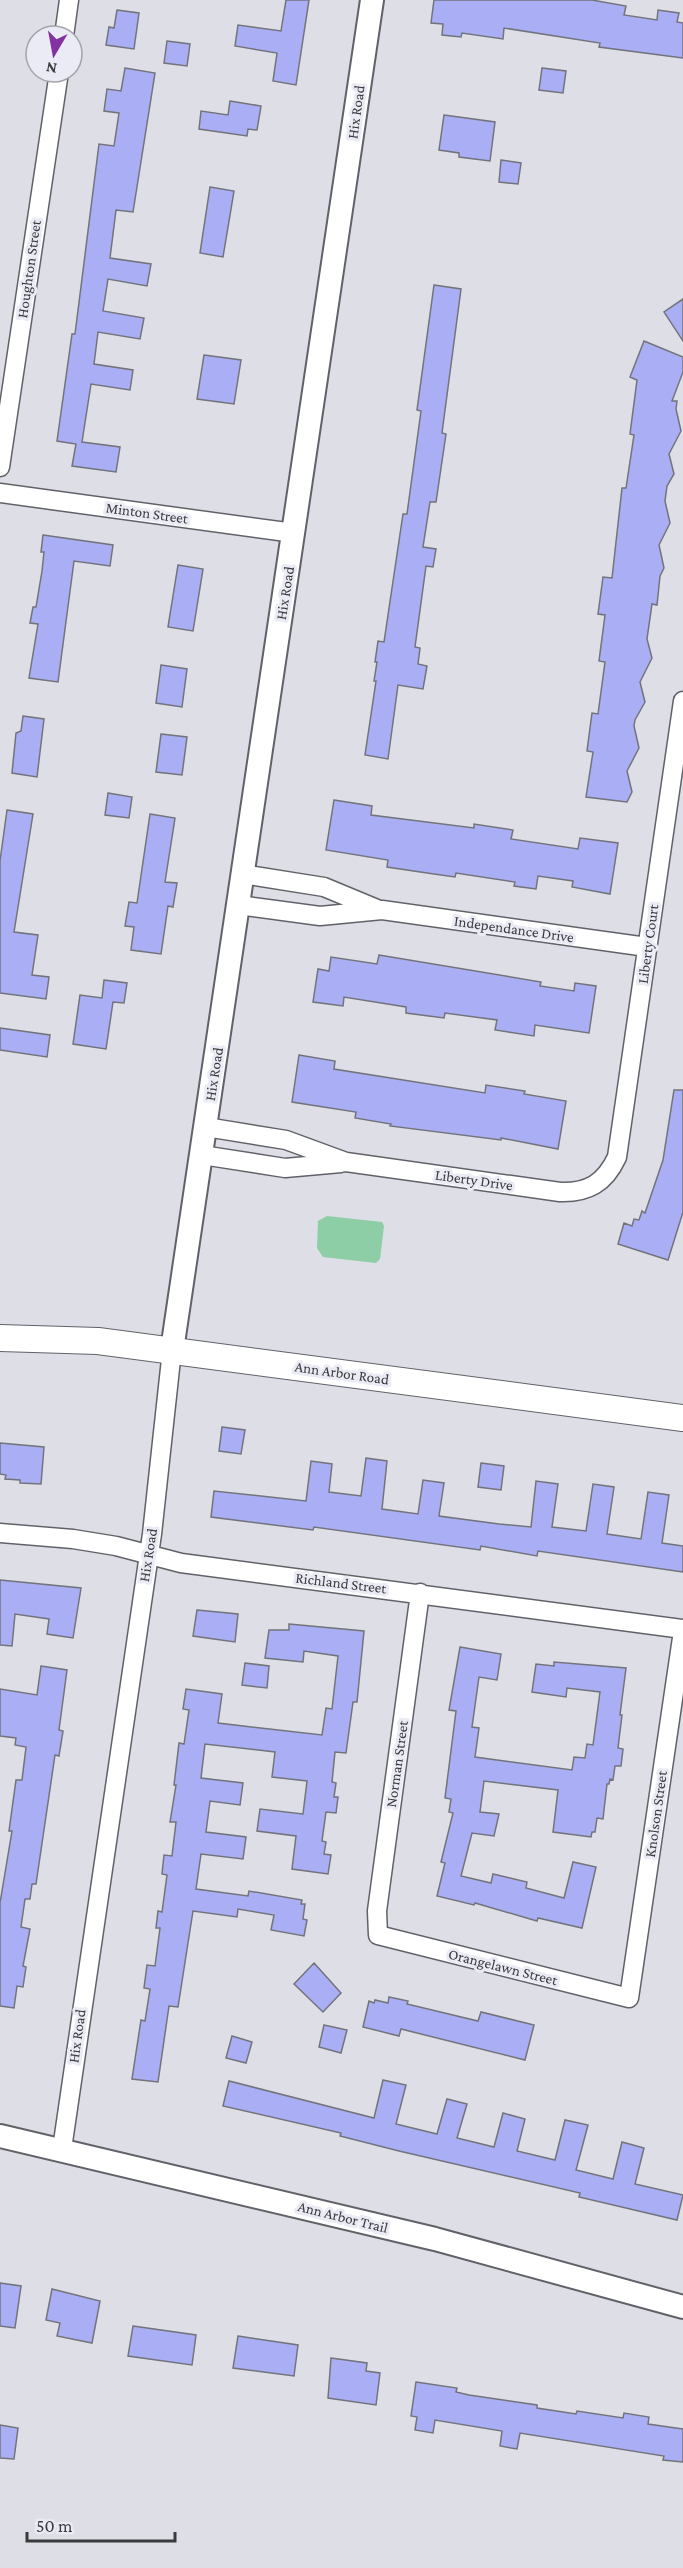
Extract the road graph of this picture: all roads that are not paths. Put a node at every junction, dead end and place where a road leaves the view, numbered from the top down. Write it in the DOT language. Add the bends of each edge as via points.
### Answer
graph roads {
  1 [pos="69,0"];
  2 [pos="372,0"];
  3 [pos="66,24"];
  4 [pos="57,84"];
  5 [pos="0,467"];
  6 [pos="0,493"];
  7 [pos="294,533"];
  8 [pos="683,701"];
  9 [pos="243,874"];
  10 [pos="238,905"];
  11 [pos="382,910"];
  12 [pos="647,947"];
  13 [pos="206,1127"];
  14 [pos="202,1155"];
  15 [pos="346,1162"];
  16 [pos="600,1182"];
  17 [pos="0,1338"];
  18 [pos="172,1350"];
  19 [pos="683,1418"];
  20 [pos="0,1533"];
  21 [pos="147,1556"];
  22 [pos="420,1593"];
  23 [pos="683,1630"];
  24 [pos="378,1935"];
  25 [pos="629,1998"];
  26 [pos="0,2136"];
  27 [pos="62,2149"];
  28 [pos="683,2307"];
  1 -- 3 [label="street"];
  2 -- 7 [label="street, Hix Road"];
  4 -- 5 [label="street, Houghton Street"];
  6 -- 7 [label="street, Minton Street"];
  7 -- 9 [label="street, Hix Road"];
  8 -- 12 [label="street, Liberty Court"];
  9 -- 10 [label="street, Hix Road"];
  9 -- 11 [label="street" via="324,887"];
  10 -- 11 [label="street" via="320,916"];
  10 -- 13 [label="street, Hix Road"];
  11 -- 12 [label="street, Independance Drive"];
  12 -- 16 [label="street, Liberty Court" via="617,1157"];
  13 -- 14 [label="street, Hix Road"];
  13 -- 15 [label="street" via="286,1140"];
  14 -- 15 [label="street" via="285,1168"];
  14 -- 18 [label="street, Hix Road"];
  15 -- 16 [label="street, Liberty Drive" via="560,1192 590,1189"];
  17 -- 18 [label="main road, Ann Arbor Road" via="98,1341"];
  18 -- 19 [label="main road, Ann Arbor Road"];
  18 -- 21 [label="street, Hix Road"];
  20 -- 21 [label="street, Richland Street" via="73,1539"];
  21 -- 22 [label="street, Richland Street"];
  21 -- 27 [label="street, Hix Road"];
  22 -- 23 [label="street, Richland Street"];
  22 -- 24 [label="street, Norman Street" via="377,1911"];
  23 -- 25 [label="street, Knolson Street"];
  24 -- 25 [label="street, Orangelawn Street"];
  26 -- 27 [label="street, Ann Arbor Trail"];
  27 -- 28 [label="street, Ann Arbor Trail" via="435,2239"];
}
